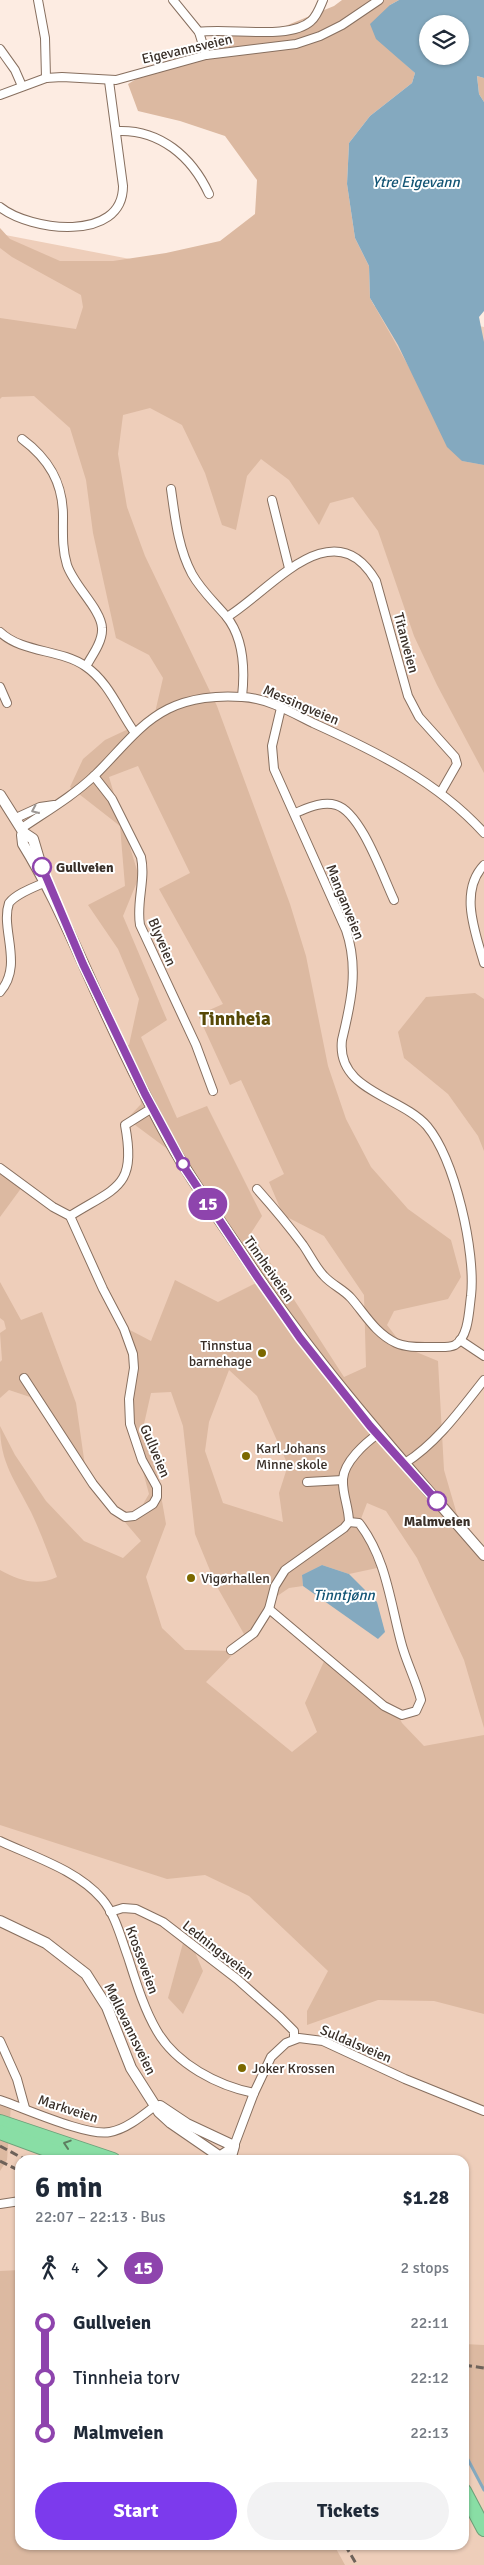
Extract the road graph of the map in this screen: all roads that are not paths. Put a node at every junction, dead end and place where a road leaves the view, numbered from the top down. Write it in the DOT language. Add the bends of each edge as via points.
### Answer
graph roads {
  1 [pos="38,0"];
  2 [pos="173,0"];
  3 [pos="322,0"];
  4 [pos="379,0"];
  5 [pos="199,32"];
  6 [pos="0,49"];
  7 [pos="206,55"];
  8 [pos="46,78"];
  9 [pos="109,81"];
  10 [pos="22,86"];
  11 [pos="0,94"];
  12 [pos="117,131"];
  13 [pos="209,194"];
  14 [pos="0,208"];
  15 [pos="22,439"];
  16 [pos="171,489"];
  17 [pos="272,500"];
  18 [pos="289,568"];
  19 [pos="227,617"];
  20 [pos="1,637"];
  21 [pos="86,666"];
  22 [pos="0,687"];
  23 [pos="242,697"];
  24 [pos="7,703"];
  25 [pos="281,708"];
  26 [pos="135,733"];
  27 [pos="94,776"];
  28 [pos="441,792"];
  29 [pos="0,795"];
  30 [pos="54,805"];
  31 [pos="295,813"];
  32 [pos="16,818"];
  33 [pos="23,830"];
  34 [pos="484,832"];
  35 [pos="484,865"];
  36 [pos="46,882"];
  37 [pos="394,900"];
  38 [pos="3,908"];
  39 [pos="484,963"];
  40 [pos="0,992"];
  41 [pos="213,1091"];
  42 [pos="152,1108"];
  43 [pos="0,1168"];
  44 [pos="258,1189"];
  45 [pos="70,1216"];
  46 [pos="460,1340"];
  47 [pos="484,1356"];
  48 [pos="24,1378"];
  49 [pos="484,1380"];
  50 [pos="378,1434"];
  51 [pos="405,1463"];
  52 [pos="343,1480"];
  53 [pos="307,1482"];
  54 [pos="349,1522"];
  55 [pos="484,1555"];
  56 [pos="270,1609"];
  57 [pos="231,1650"];
  58 [pos="0,1841"];
  59 [pos="110,1912"];
  60 [pos="0,1921"];
  61 [pos="294,2039"];
  62 [pos="0,2041"];
  63 [pos="253,2096"];
  64 [pos="0,2100"];
  65 [pos="156,2105"];
  66 [pos="25,2108"];
  67 [pos="484,2111"];
  68 [pos="0,2122"];
  69 [pos="0,2132"];
  70 [pos="234,2146"];
  71 [pos="62,2155"];
  72 [pos="99,2155"];
  73 [pos="214,2155"];
  74 [pos="222,2155"];
  75 [pos="231,2155"];
  76 [pos="15,2202"];
  77 [pos="0,2204"];
  78 [pos="469,2500"];
  79 [pos="484,2529"];
  1 -- 8 [label="street"];
  2 -- 5 [label="street"];
  3 -- 5 [label="street" via="312,20 299,28 248,33"];
  4 -- 7 [label="street, Eigevannsveien" via="342,25 310,40"];
  5 -- 7 [label="street"];
  6 -- 10 [label="street" via="16,70"];
  7 -- 9 [label="street, Eigevannsveien"];
  8 -- 9 [label="street, Eigevannsveien"];
  8 -- 10 [label="street, Eigevannsveien"];
  9 -- 12 [label="street"];
  10 -- 11 [label="street, Eigevannsveien"];
  12 -- 13 [label="street" via="139,133 164,141 195,170"];
  12 -- 14 [label="street" via="123,195 110,215 85,226 67,228 18,219"];
  15 -- 21 [label="street" via="45,462 60,484 67,566 77,588 99,617 100,638"];
  16 -- 19 [label="street" via="176,525 187,563 199,585"];
  17 -- 18 [label="street"];
  18 -- 19 [label="street, Titanveien"];
  18 -- 28 [label="street, Titanveien" via="315,554 334,552 356,558 371,572 380,592 408,696 419,717 455,757 457,764"];
  19 -- 23 [label="street" via="242,655"];
  20 -- 21 [label="street"];
  21 -- 26 [label="street" via="105,686"];
  22 -- 24 [label="street"];
  23 -- 25 [label="street, Messingveien"];
  23 -- 26 [label="street, Messingveien" via="206,698 179,705 155,717"];
  25 -- 28 [label="street, Messingveien" via="404,768"];
  25 -- 31 [label="street, Manganveien" via="272,757 274,769"];
  26 -- 27 [label="street, Messingveien"];
  27 -- 30 [label="street, Messingveien"];
  27 -- 41 [label="street, Blyveien" via="112,799 140,857 143,867 138,914 140,925 196,1045"];
  28 -- 34 [label="street, Messingveien"];
  29 -- 32 [label="street, Tinnheiveien"];
  30 -- 32 [label="street, Messingveien, one-way" via="40,807"];
  30 -- 33 [label="street, Messingveien"];
  31 -- 37 [label="street" via="328,804 352,814"];
  31 -- 46 [label="street, Manganveien" via="350,942 354,980 342,1040 344,1059 352,1075 368,1090 418,1118 434,1136 451,1168 472,1275 468,1318"];
  32 -- 33 [label="street, Tinnheiveien"];
  33 -- 36 [label="street, Tinnheiveien" via="23,844"];
  35 -- 39 [label="street" via="473,880 470,898"];
  36 -- 38 [label="street"];
  36 -- 42 [label="street, Tinnheiveien"];
  38 -- 40 [label="street" via="10,966 9,976"];
  42 -- 45 [label="street" via="125,1125 128,1164 119,1185"];
  42 -- 50 [label="street, Tinnheiveien" via="186,1170 258,1278 324,1369"];
  43 -- 45 [label="street" via="52,1207"];
  44 -- 46 [label="street" via="324,1276 342,1289 379,1332 396,1343 410,1346 452,1346"];
  45 -- 48 [label="street, Gullveien" via="133,1354 128,1412 138,1449 157,1487 158,1497 153,1504 134,1516 122,1516 114,1510 93,1484"];
  46 -- 47 [label="street"];
  49 -- 51 [label="street" via="440,1433"];
  50 -- 51 [label="street, Tinnheiveien"];
  50 -- 52 [label="street" via="351,1461"];
  51 -- 55 [label="street, Tinnheiveien"];
  52 -- 53 [label="street"];
  52 -- 54 [label="street"];
  54 -- 56 [label="street" via="285,1570 275,1586"];
  54 -- 56 [label="street" via="359,1523 365,1531 384,1573 401,1643 421,1700 416,1711 402,1715 384,1706"];
  56 -- 57 [label="street" via="254,1633"];
  58 -- 59 [label="street, Krosseveien" via="85,1883 103,1900"];
  59 -- 61 [label="street, Ledningsveien" via="136,1909 159,1920 237,1979 291,2028"];
  59 -- 63 [label="street, Krosseveien" via="150,2017 164,2041 194,2068"];
  60 -- 65 [label="street, Møllevannsveien" via="46,1943 86,1974 107,2007 131,2068"];
  61 -- 63 [label="street" via="274,2052"];
  61 -- 67 [label="street, Suldalsveien" via="323,2041"];
  62 -- 66 [label="street, Markveien" via="17,2079"];
  63 -- 70 [label="street"];
  64 -- 66 [label="street, Markveien"];
  65 -- 66 [label="street, Markveien" via="120,2130 104,2133"];
  65 -- 70 [label="street"];
  65 -- 73 [label="street, Møllevannsveien" via="166,2119"];
  72 -- 68 [label="highway, one-way"];
  69 -- 71 [label="highway"];
  70 -- 74 [label="street"];
  70 -- 75 [label="street"];
  76 -- 77 [label="street"];
  78 -- 79 [label="highway"];
}
